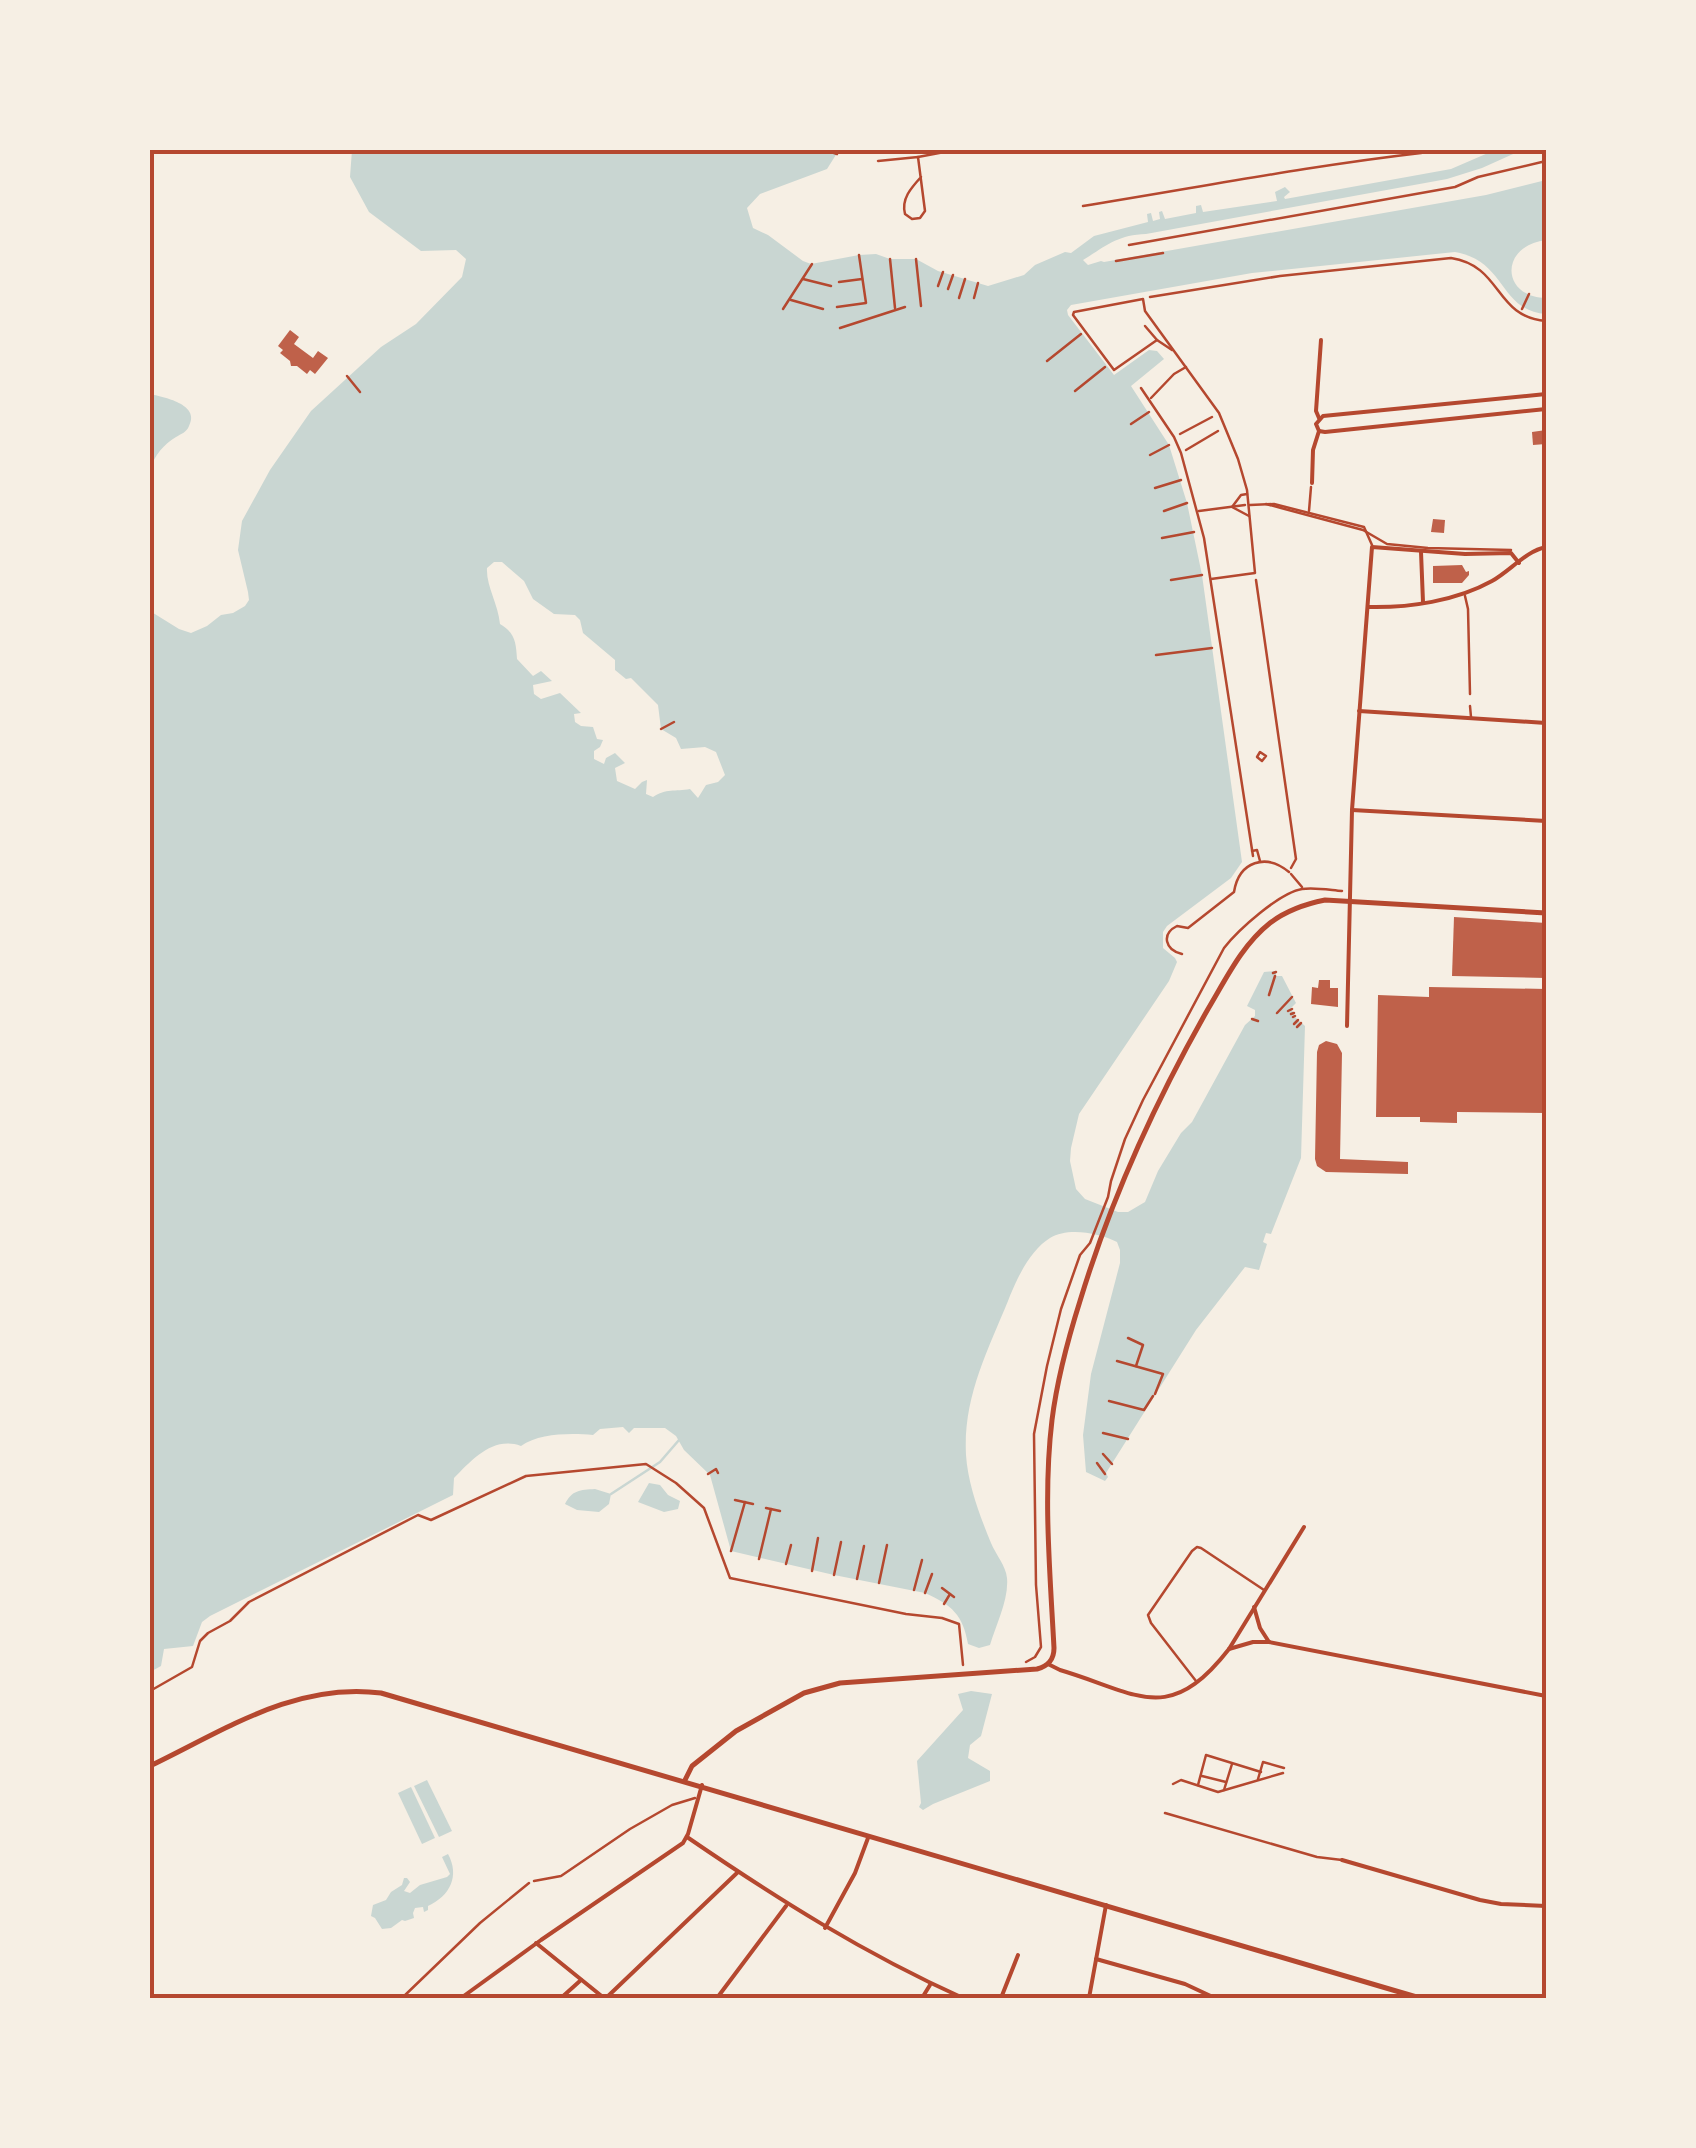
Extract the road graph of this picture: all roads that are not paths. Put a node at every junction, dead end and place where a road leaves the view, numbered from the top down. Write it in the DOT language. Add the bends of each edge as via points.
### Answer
graph roads {
  1 [pos="955,150"];
  2 [pos="1424,150"];
  3 [pos="918,157"];
  4 [pos="878,161"];
  5 [pos="1546,161"];
  6 [pos="920,178"];
  7 [pos="1083,206"];
  8 [pos="1130,245"];
  9 [pos="1153,322"];
  10 [pos="1157,340"];
  11 [pos="1320,340"];
  12 [pos="1178,354"];
  13 [pos="1187,366"];
  14 [pos="1141,388"];
  15 [pos="1546,394"];
  16 [pos="1149,400"];
  17 [pos="1546,409"];
  18 [pos="1320,418"];
  19 [pos="1319,431"];
  20 [pos="1311,485"];
  21 [pos="1248,494"];
  22 [pos="1247,505"];
  23 [pos="1232,507"];
  24 [pos="1318,508"];
  25 [pos="1198,512"];
  26 [pos="1308,514"];
  27 [pos="1250,517"];
  28 [pos="1367,534"];
  29 [pos="1372,547"];
  30 [pos="1546,548"];
  31 [pos="1511,550"];
  32 [pos="1422,552"];
  33 [pos="1519,563"];
  34 [pos="1211,580"];
  35 [pos="1464,594"];
  36 [pos="1423,602"];
  37 [pos="1368,607"];
  38 [pos="1470,694"];
  39 [pos="1470,706"];
  40 [pos="1359,711"];
  41 [pos="1471,718"];
  42 [pos="1546,723"];
  43 [pos="1352,810"];
  44 [pos="1546,821"];
  45 [pos="1253,858"];
  46 [pos="1260,862"];
  47 [pos="1289,872"];
  48 [pos="1350,900"];
  49 [pos="1546,912"];
  50 [pos="1182,954"];
  51 [pos="1348,1026"];
  52 [pos="1304,1527"];
  53 [pos="1264,1590"];
  54 [pos="1254,1607"];
  55 [pos="1270,1642"];
  56 [pos="1229,1649"];
  57 [pos="1048,1664"];
  58 [pos="1197,1682"];
  59 [pos="1546,1696"];
  60 [pos="150,1766"];
  61 [pos="686,1780"];
  62 [pos="702,1785"];
  63 [pos="698,1798"];
  64 [pos="1166,1813"];
  65 [pos="868,1835"];
  66 [pos="687,1837"];
  67 [pos="1342,1860"];
  68 [pos="738,1872"];
  69 [pos="534,1880"];
  70 [pos="787,1905"];
  71 [pos="1106,1905"];
  72 [pos="1546,1906"];
  73 [pos="825,1928"];
  74 [pos="536,1943"];
  75 [pos="1018,1955"];
  76 [pos="1096,1959"];
  77 [pos="581,1980"];
  78 [pos="931,1984"];
  79 [pos="1408,1996"];
  80 [pos="462,1998"];
  81 [pos="561,1998"];
  82 [pos="605,1998"];
  83 [pos="717,1998"];
  84 [pos="922,1998"];
  85 [pos="963,1998"];
  86 [pos="1001,1998"];
  87 [pos="1089,1998"];
  88 [pos="1215,1998"];
  89 [pos="1420,1998"];
  1 -- 3 [label="street"];
  2 -- 7 [label="street"];
  3 -- 4 [label="street"];
  3 -- 6 [label="street"];
  5 -- 8 [label="street" via="1455,187"];
  6 -- 6 [label="street" via="925,211 912,219 904,206"];
  9 -- 10 [label="street" via="1145,326"];
  9 -- 10 [label="street" via="1143,299 1073,316 1114,370"];
  9 -- 12 [label="street"];
  10 -- 12 [label="street"];
  11 -- 18 [label="street"];
  12 -- 13 [label="street"];
  13 -- 16 [label="street"];
  13 -- 21 [label="street" via="1220,413"];
  14 -- 16 [label="street"];
  15 -- 18 [label="street"];
  16 -- 25 [label="street" via="1174,437"];
  17 -- 19 [label="street"];
  18 -- 19 [label="street"];
  19 -- 20 [label="street"];
  20 -- 26 [label="street"];
  21 -- 22 [label="street"];
  21 -- 23 [label="street"];
  22 -- 23 [label="street"];
  22 -- 26 [label="street"];
  22 -- 27 [label="street"];
  23 -- 25 [label="street"];
  23 -- 27 [label="street"];
  24 -- 26 [label="street"];
  25 -- 34 [label="street"];
  26 -- 28 [label="street" via="1364,526"];
  27 -- 34 [label="street" via="1254,573"];
  28 -- 29 [label="street"];
  28 -- 31 [label="street" via="1387,544"];
  29 -- 32 [label="street"];
  29 -- 37 [label="street"];
  30 -- 33 [label="street"];
  32 -- 33 [label="street" via="1511,553"];
  32 -- 36 [label="street"];
  33 -- 35 [label="street"];
  34 -- 45 [label="street"];
  35 -- 36 [label="street"];
  35 -- 38 [label="street"];
  36 -- 37 [label="street"];
  37 -- 40 [label="street"];
  39 -- 41 [label="street"];
  40 -- 41 [label="street"];
  40 -- 43 [label="street"];
  41 -- 42 [label="street"];
  43 -- 44 [label="street"];
  43 -- 48 [label="street"];
  45 -- 46 [label="street"];
  45 -- 46 [label="street" via="1257,850"];
  45 -- 50 [label="street" via="1234,892 1188,928 1170,930 1168,946"];
  46 -- 47 [label="street"];
  48 -- 49 [label="street"];
  48 -- 51 [label="street"];
  48 -- 57 [label="street" via="1296,908 1250,942 1183,1055 1117,1193 1070,1335 1052,1419 1054,1656"];
  52 -- 53 [label="street"];
  53 -- 54 [label="street"];
  53 -- 58 [label="street" via="1202,1548 1192,1551 1148,1615"];
  54 -- 55 [label="street"];
  54 -- 56 [label="street"];
  55 -- 56 [label="street"];
  55 -- 59 [label="street"];
  56 -- 58 [label="street"];
  57 -- 58 [label="street" via="1143,1698 1177,1694"];
  57 -- 61 [label="street" via="813,1689 724,1740 692,1766"];
  60 -- 61 [label="street" via="287,1701 357,1691 405,1698"];
  61 -- 62 [label="street"];
  62 -- 63 [label="street"];
  62 -- 65 [label="street"];
  63 -- 66 [label="street"];
  63 -- 69 [label="street" via="672,1804 561,1876"];
  64 -- 67 [label="street"];
  65 -- 71 [label="street"];
  65 -- 73 [label="street"];
  66 -- 68 [label="street"];
  66 -- 74 [label="street"];
  67 -- 72 [label="street" via="1480,1900"];
  68 -- 70 [label="street"];
  68 -- 82 [label="street"];
  70 -- 73 [label="street"];
  70 -- 83 [label="street"];
  71 -- 76 [label="street"];
  71 -- 79 [label="street"];
  73 -- 78 [label="street"];
  74 -- 77 [label="street"];
  74 -- 80 [label="street"];
  75 -- 86 [label="street"];
  76 -- 87 [label="street"];
  76 -- 88 [label="street"];
  77 -- 81 [label="street"];
  77 -- 82 [label="street"];
  78 -- 84 [label="street"];
  78 -- 85 [label="street"];
  79 -- 89 [label="street"];
}
